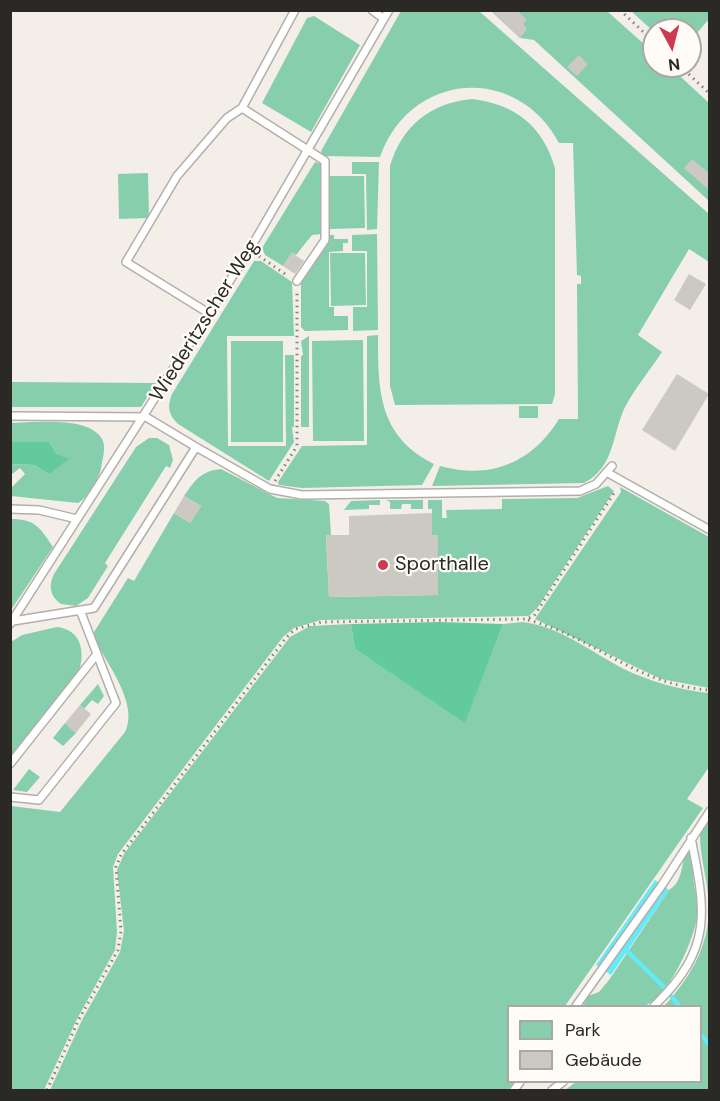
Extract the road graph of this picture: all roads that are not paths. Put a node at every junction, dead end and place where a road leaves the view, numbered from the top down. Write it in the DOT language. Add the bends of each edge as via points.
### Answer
graph roads {
  1 [pos="295,10"];
  2 [pos="372,10"];
  3 [pos="389,10"];
  4 [pos="384,19"];
  5 [pos="242,108"];
  6 [pos="310,151"];
  7 [pos="297,282"];
  8 [pos="210,314"];
  9 [pos="10,416"];
  10 [pos="146,417"];
  11 [pos="196,447"];
  12 [pos="612,466"];
  13 [pos="608,473"];
  14 [pos="10,509"];
  15 [pos="77,519"];
  16 [pos="710,530"];
  17 [pos="80,610"];
  18 [pos="12,623"];
  19 [pos="97,654"];
  20 [pos="10,764"];
  21 [pos="10,797"];
  22 [pos="710,811"];
  23 [pos="691,838"];
  24 [pos="577,1005"];
  25 [pos="655,1005"];
  1 -- 5 [label="lane"];
  2 -- 4 [label="lane"];
  3 -- 4 [label="lane, Wiederitzscher Weg"];
  4 -- 6 [label="lane, Wiederitzscher Weg"];
  5 -- 6 [label="lane"];
  5 -- 8 [label="lane" via="227,118 177,176 126,262"];
  6 -- 7 [label="lane" via="325,160 326,240"];
  6 -- 8 [label="lane, Wiederitzscher Weg"];
  8 -- 10 [label="lane, Wiederitzscher Weg"];
  9 -- 10 [label="lane"];
  10 -- 11 [label="lane"];
  10 -- 15 [label="lane, Wiederitzscher Weg"];
  11 -- 13 [label="lane" via="270,489 302,495 580,491"];
  11 -- 17 [label="lane" via="93,608"];
  12 -- 13 [label="lane"];
  13 -- 16 [label="lane"];
  14 -- 15 [label="lane" via="39,510"];
  15 -- 18 [label="lane, Wiederitzscher Weg"];
  17 -- 18 [label="lane"];
  17 -- 19 [label="lane"];
  19 -- 20 [label="lane"];
  19 -- 21 [label="lane" via="116,703 39,800"];
  22 -- 23 [label="lane"];
  23 -- 24 [label="lane"];
  23 -- 25 [label="lane" via="703,898 701,937 684,971"];
}
